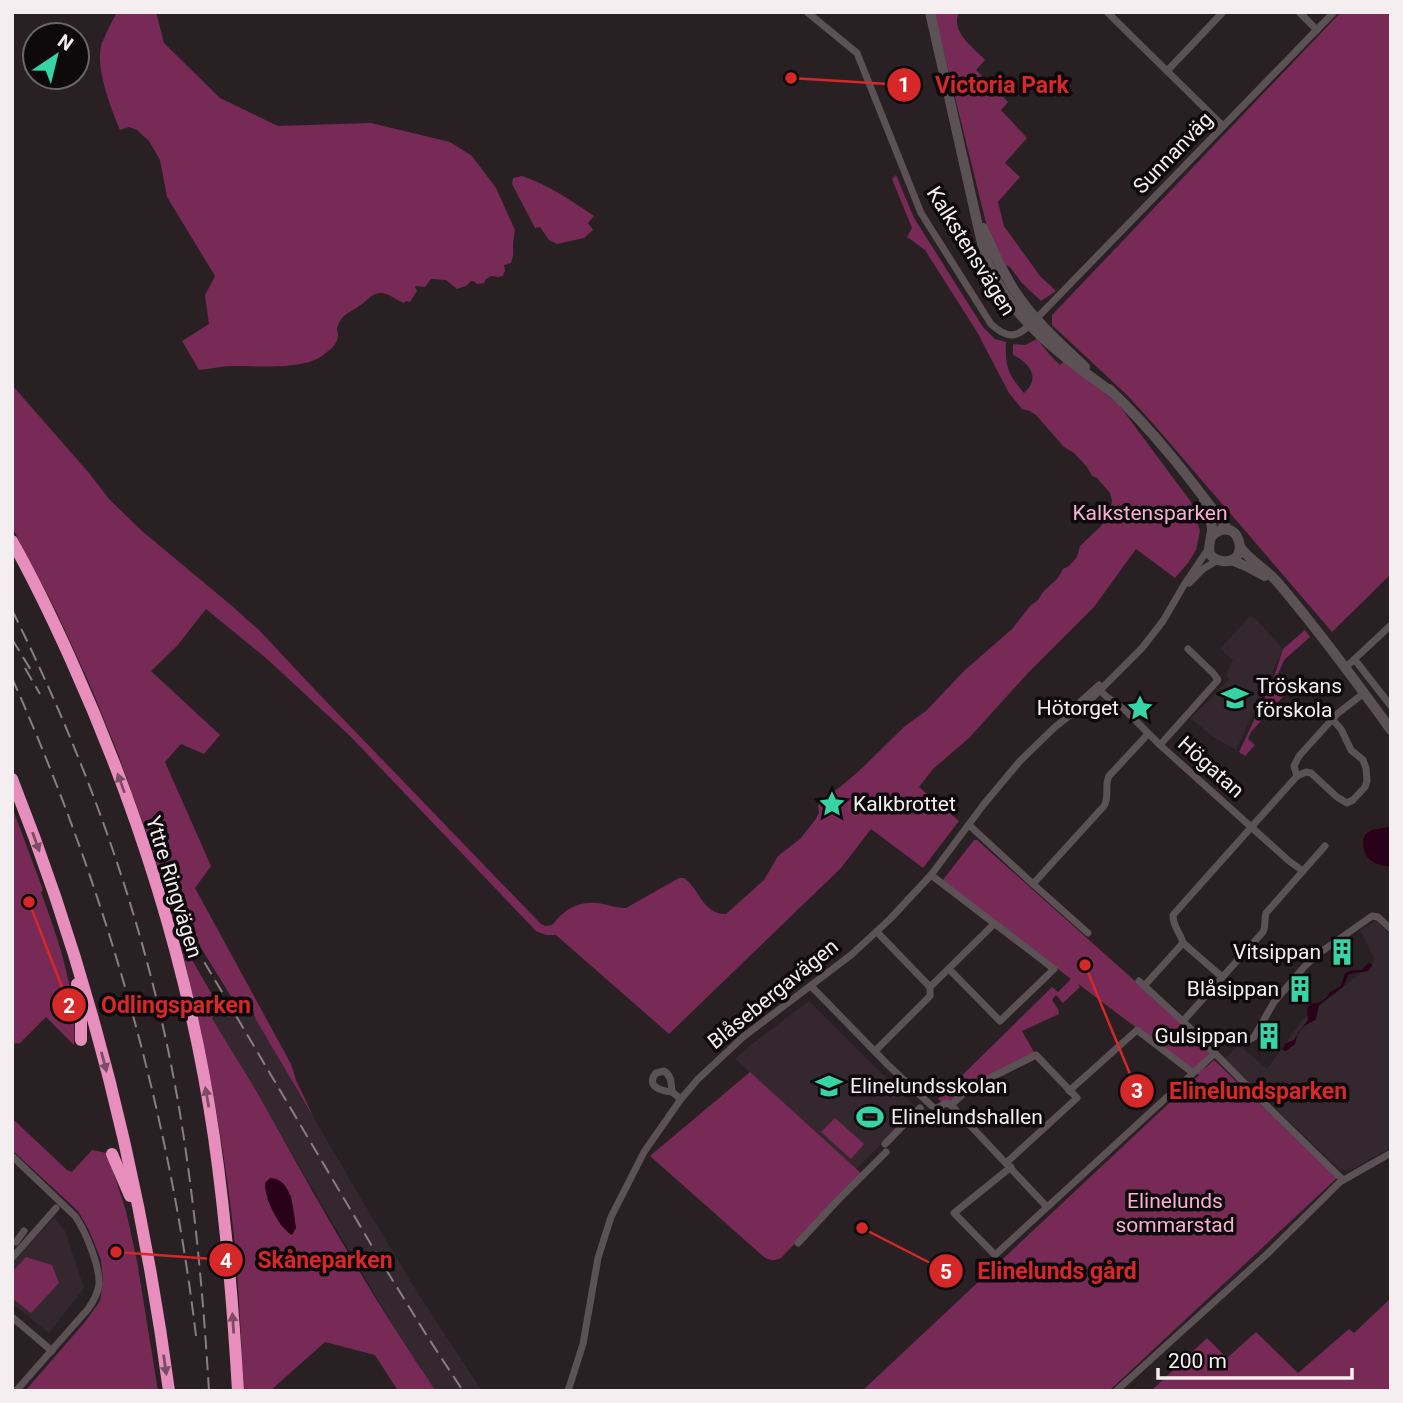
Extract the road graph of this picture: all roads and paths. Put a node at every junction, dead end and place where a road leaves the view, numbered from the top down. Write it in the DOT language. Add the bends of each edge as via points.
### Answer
graph roads {
  1 [pos="807,12"];
  2 [pos="929,12"];
  3 [pos="1107,12"];
  4 [pos="1122,12"];
  5 [pos="1223,12"];
  6 [pos="1299,12"];
  7 [pos="1334,12"];
  8 [pos="1114,20"];
  9 [pos="1317,30"];
  10 [pos="1167,71"];
  11 [pos="1223,127"];
  12 [pos="1033,322"];
  13 [pos="1200,491"];
  14 [pos="1228,530"];
  15 [pos="1211,537"];
  16 [pos="12,541"];
  17 [pos="1240,547"];
  18 [pos="1209,548"];
  19 [pos="1217,560"];
  20 [pos="1231,560"];
  21 [pos="1179,594"];
  22 [pos="1290,597"];
  23 [pos="1391,625"];
  24 [pos="1188,649"];
  25 [pos="1355,660"];
  26 [pos="1345,668"];
  27 [pos="1099,689"];
  28 [pos="1364,693"];
  29 [pos="1391,706"];
  30 [pos="1332,719"];
  31 [pos="1391,730"];
  32 [pos="1148,734"];
  33 [pos="1160,746"];
  34 [pos="1297,776"];
  35 [pos="12,779"];
  36 [pos="969,825"];
  37 [pos="1251,827"];
  38 [pos="1325,846"];
  39 [pos="1303,871"];
  40 [pos="931,875"];
  41 [pos="1033,884"];
  42 [pos="994,924"];
  43 [pos="1391,929"];
  44 [pos="877,932"];
  45 [pos="1088,933"];
  46 [pos="1183,943"];
  47 [pos="72,949"];
  48 [pos="949,969"];
  49 [pos="1222,978"];
  50 [pos="811,986"];
  51 [pos="930,987"];
  52 [pos="1182,1021"];
  53 [pos="81,1040"];
  54 [pos="1247,1041"];
  55 [pos="875,1051"];
  56 [pos="1215,1054"];
  57 [pos="1193,1073"];
  58 [pos="1069,1091"];
  59 [pos="672,1092"];
  60 [pos="681,1099"];
  61 [pos="951,1105"];
  62 [pos="920,1108"];
  63 [pos="1391,1153"];
  64 [pos="113,1154"];
  65 [pos="12,1156"];
  66 [pos="1009,1165"];
  67 [pos="1343,1180"];
  68 [pos="1047,1207"];
  69 [pos="56,1208"];
  70 [pos="24,1231"];
  71 [pos="144,1234"];
  72 [pos="17,1242"];
  73 [pos="798,1243"];
  74 [pos="12,1258"];
  75 [pos="12,1317"];
  76 [pos="52,1351"];
  77 [pos="16,1391"];
  78 [pos="169,1391"];
  79 [pos="237,1391"];
  80 [pos="568,1391"];
  81 [pos="1116,1391"];
  1 -- 12 [label="street, Kalkstensvägen" via="857,53 921,213 991,324 1010,336"];
  2 -- 12 [label="main road" via="979,235 999,285 1014,307"];
  3 -- 8 [label="street"];
  4 -- 8 [label="street"];
  5 -- 10 [label="street"];
  6 -- 9 [label="street"];
  7 -- 9 [label="street, Sunnanväg"];
  8 -- 10 [label="street"];
  9 -- 11 [label="street, Sunnanväg"];
  10 -- 11 [label="street"];
  11 -- 12 [label="street, Sunnanväg"];
  12 -- 13 [label="main road" via="1063,357 1113,393"];
  13 -- 14 [label="main road"];
  13 -- 15 [label="main road" via="1212,525"];
  14 -- 15 [label="main road"];
  14 -- 17 [label="main road"];
  15 -- 18 [label="main road"];
  79 -- 16 [label="highway, Yttre Ringvägen, one-way" via="226,1230 201,1063 181,976 119,775 63,643"];
  17 -- 20 [label="main road"];
  17 -- 22 [label="main road"];
  18 -- 19 [label="main road"];
  18 -- 21 [label="street, Blåsebergavägen"];
  19 -- 20 [label="main road"];
  19 -- 21 [label="street, Blåsebergavägen"];
  20 -- 22 [label="main road" via="1260,573"];
  21 -- 27 [label="street, Blåsebergavägen" via="1142,648"];
  22 -- 26 [label="main road"];
  23 -- 25 [label="street"];
  24 -- 33 [label="street" via="1218,680"];
  25 -- 26 [label="street"];
  25 -- 29 [label="street"];
  26 -- 28 [label="main road"];
  27 -- 32 [label="street, Högatan"];
  27 -- 36 [label="street, Blåsebergavägen" via="1041,739"];
  28 -- 30 [label="street"];
  28 -- 31 [label="main road"];
  30 -- 34 [label="street" via="1296,760"];
  30 -- 34 [label="street" via="1365,763 1365,787 1347,803 1311,773"];
  32 -- 33 [label="street, Högatan"];
  32 -- 41 [label="street" via="1109,776 1104,806"];
  33 -- 37 [label="street, Högatan"];
  34 -- 37 [label="street"];
  35 -- 47 [label="highway, one-way"];
  36 -- 40 [label="street, Blåsebergavägen"];
  36 -- 41 [label="street"];
  37 -- 39 [label="street, Högatan"];
  37 -- 46 [label="street" via="1173,915"];
  38 -- 39 [label="street"];
  39 -- 49 [label="street" via="1266,913 1263,932"];
  40 -- 42 [label="street"];
  40 -- 44 [label="street, Blåsebergavägen"];
  41 -- 45 [label="street"];
  42 -- 48 [label="street"];
  42 -- 48 [label="street" via="1054,968 1000,1021"];
  43 -- 54 [label="street" via="1372,916 1318,954 1274,1002"];
  44 -- 50 [label="street, Blåsebergavägen"];
  44 -- 51 [label="street"];
  46 -- 49 [label="street"];
  46 -- 52 [label="street" via="1142,983"];
  47 -- 53 [label="highway"];
  47 -- 71 [label="highway, one-way" via="115,1103"];
  48 -- 51 [label="street"];
  49 -- 52 [label="street"];
  50 -- 55 [label="street"];
  50 -- 60 [label="street, Blåsebergavägen" via="743,1037"];
  51 -- 55 [label="street" via="930,996"];
  52 -- 56 [label="street"];
  55 -- 61 [label="street" via="934,1109"];
  56 -- 57 [label="street"];
  56 -- 67 [label="street"];
  57 -- 58 [label="street" via="1137,1030"];
  57 -- 68 [label="street"];
  58 -- 61 [label="street" via="1036,1055 970,1088"];
  58 -- 66 [label="street" via="1077,1098"];
  59 -- 60 [label="street"];
  60 -- 80 [label="street, Blåsebergavägen" via="645,1152 611,1217"];
  61 -- 66 [label="street"];
  62 -- 73 [label="street"];
  63 -- 67 [label="street"];
  64 -- 71 [label="highway"];
  65 -- 76 [label="street" via="75,1216 98,1272 94,1300"];
  66 -- 68 [label="street"];
  66 -- 68 [label="street" via="954,1213 995,1255"];
  67 -- 81 [label="street"];
  69 -- 72 [label="street"];
  70 -- 72 [label="street"];
  71 -- 78 [label="highway, one-way"];
  72 -- 74 [label="street"];
  75 -- 76 [label="street"];
  76 -- 77 [label="street"];
}
